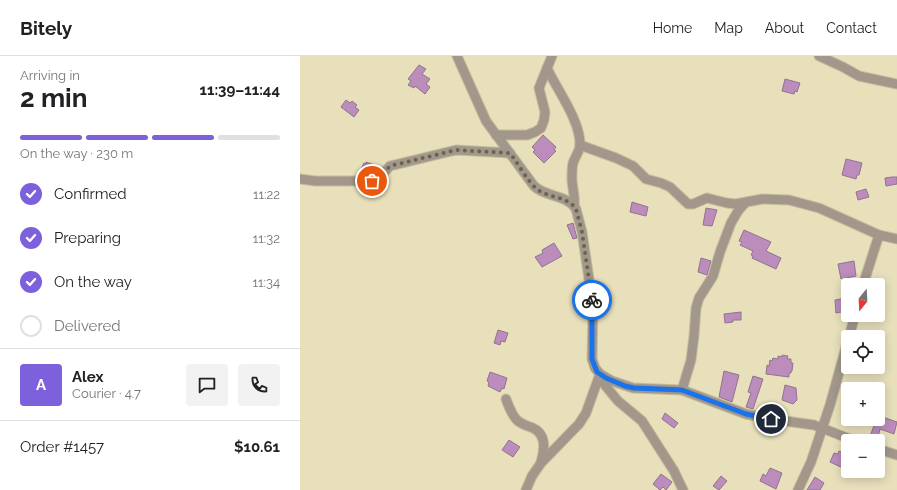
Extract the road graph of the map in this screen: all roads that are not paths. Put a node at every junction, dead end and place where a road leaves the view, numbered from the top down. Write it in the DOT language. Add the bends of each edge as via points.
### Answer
graph roads {
  1 [pos="457,56"];
  2 [pos="552,56"];
  3 [pos="819,56"];
  4 [pos="547,68"];
  5 [pos="897,84"];
  6 [pos="496,135"];
  7 [pos="580,145"];
  8 [pos="510,153"];
  9 [pos="300,179"];
  10 [pos="745,203"];
  11 [pos="574,206"];
  12 [pos="879,235"];
  13 [pos="897,239"];
  14 [pos="865,278"];
  15 [pos="841,364"];
  16 [pos="599,376"];
  17 [pos="682,390"];
  18 [pos="506,399"];
  19 [pos="822,427"];
  20 [pos="841,435"];
  21 [pos="885,451"];
  22 [pos="897,455"];
  23 [pos="541,463"];
  24 [pos="526,490"];
  25 [pos="683,490"];
  26 [pos="798,490"];
  1 -- 6 [label="street" via="478,105"];
  2 -- 4 [label="street"];
  3 -- 5 [label="street" via="857,75"];
  4 -- 6 [label="street" via="539,88 545,112 541,128 527,135"];
  4 -- 7 [label="street" via="573,119"];
  6 -- 8 [label="street"];
  7 -- 10 [label="street" via="633,166 646,179 670,187 688,204 708,198 728,204"];
  7 -- 11 [label="street" via="572,166"];
  8 -- 9 [label="street" via="456,150 390,166 378,179 372,181"];
  8 -- 11 [label="street" via="537,189"];
  10 -- 12 [label="street" via="762,199 789,200 818,208"];
  10 -- 17 [label="street" via="731,223 713,276 699,298 691,360"];
  11 -- 16 [label="street" via="582,232 593,306 592,359"];
  12 -- 13 [label="street"];
  12 -- 14 [label="street"];
  15 -- 19 [label="street"];
  16 -- 17 [label="street" via="634,388"];
  16 -- 23 [label="street" via="586,413"];
  16 -- 25 [label="street" via="618,401 642,421"];
  17 -- 19 [label="street" via="746,414"];
  18 -- 23 [label="street" via="514,417 520,423 542,435 544,449"];
  19 -- 20 [label="street"];
  19 -- 26 [label="street" via="811,462"];
  21 -- 22 [label="street"];
  23 -- 24 [label="street"];
}
